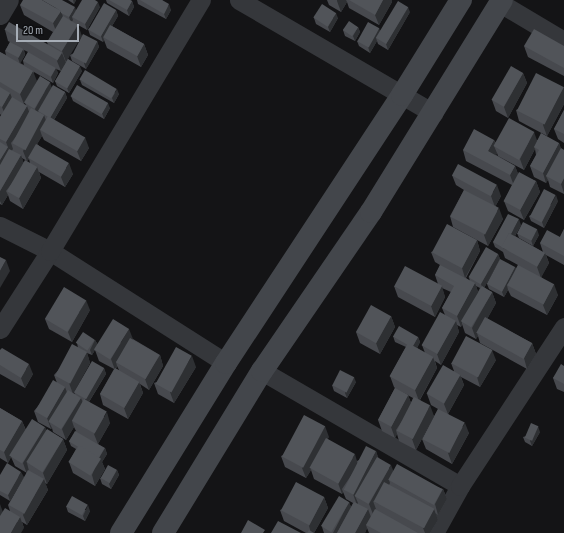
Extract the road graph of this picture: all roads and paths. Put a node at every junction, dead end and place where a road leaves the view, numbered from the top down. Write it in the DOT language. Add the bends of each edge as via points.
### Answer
graph roads {
  1 [pos="201,0"];
  2 [pos="239,0"];
  3 [pos="461,0"];
  4 [pos="501,2"];
  5 [pos="564,41"];
  6 [pos="402,95"];
  7 [pos="433,113"];
  8 [pos="0,226"];
  9 [pos="50,252"];
  10 [pos="564,327"];
  11 [pos="0,329"];
  12 [pos="226,363"];
  13 [pos="262,371"];
  14 [pos="460,486"];
  15 [pos="121,533"];
  16 [pos="163,533"];
  17 [pos="434,533"];
  1 -- 9 [label="street"];
  2 -- 6 [label="street"];
  3 -- 6 [label="main road"];
  4 -- 5 [label="street"];
  4 -- 7 [label="main road"];
  6 -- 7 [label="street"];
  6 -- 12 [label="main road"];
  7 -- 13 [label="main road" via="371,212"];
  8 -- 9 [label="street"];
  9 -- 11 [label="street"];
  9 -- 12 [label="street"];
  10 -- 14 [label="street"];
  12 -- 15 [label="main road"];
  13 -- 14 [label="street"];
  13 -- 16 [label="main road"];
  14 -- 17 [label="street"];
}
